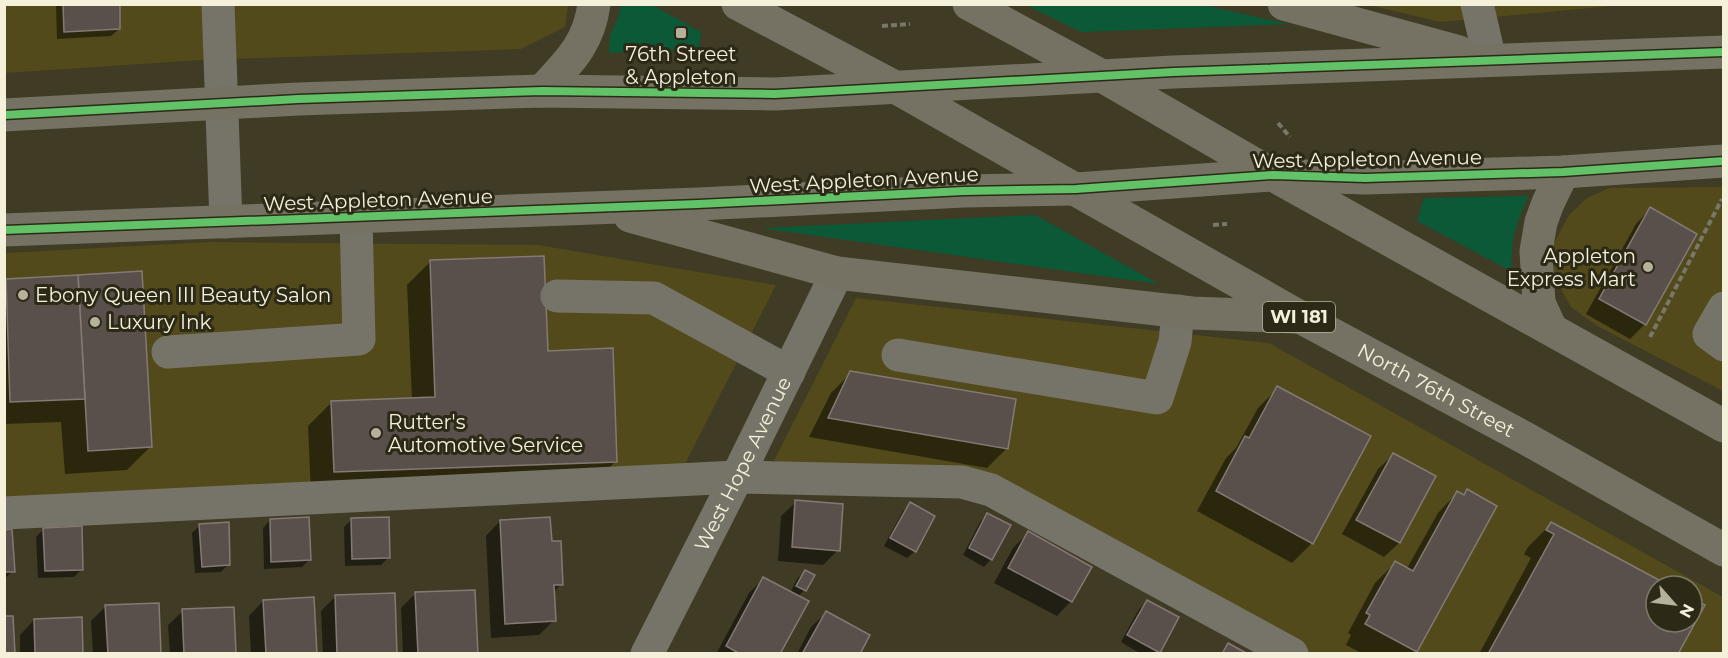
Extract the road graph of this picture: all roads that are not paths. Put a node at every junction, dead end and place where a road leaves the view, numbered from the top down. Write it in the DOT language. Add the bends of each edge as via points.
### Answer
graph roads {
  1 [pos="218,4"];
  2 [pos="594,4"];
  3 [pos="738,4"];
  4 [pos="969,4"];
  5 [pos="1284,4"];
  6 [pos="1477,4"];
  7 [pos="1724,52"];
  8 [pos="1490,60"];
  9 [pos="1102,76"];
  10 [pos="895,87"];
  11 [pos="542,91"];
  12 [pos="222,103"];
  13 [pos="4,115"];
  14 [pos="1724,161"];
  15 [pos="1563,172"];
  16 [pos="1273,175"];
  17 [pos="1076,189"];
  18 [pos="599,208"];
  19 [pos="356,217"];
  20 [pos="226,222"];
  21 [pos="4,230"];
  22 [pos="837,273"];
  23 [pos="557,296"];
  24 [pos="1724,308"];
  25 [pos="1178,311"];
  26 [pos="1300,317"];
  27 [pos="1551,329"];
  28 [pos="1724,345"];
  29 [pos="168,352"];
  30 [pos="898,356"];
  31 [pos="789,372"];
  32 [pos="1724,426"];
  33 [pos="737,477"];
  34 [pos="4,513"];
  35 [pos="1724,550"];
  36 [pos="647,654"];
  37 [pos="1292,654"];
  1 -- 12 [label="street"];
  2 -- 11 [label="main road" via="582,44"];
  3 -- 10 [label="main road, North 76th Street / WI 181"];
  4 -- 9 [label="main road"];
  5 -- 8 [label="main road"];
  6 -- 8 [label="street"];
  7 -- 8 [label="main road"];
  8 -- 9 [label="main road"];
  9 -- 10 [label="main road"];
  9 -- 16 [label="main road"];
  10 -- 11 [label="main road" via="775,94"];
  10 -- 17 [label="main road, North 76th Street / WI 181"];
  11 -- 12 [label="main road"];
  12 -- 13 [label="main road"];
  12 -- 20 [label="street"];
  14 -- 15 [label="main road, West Appleton Avenue"];
  15 -- 16 [label="main road, West Appleton Avenue" via="1365,178"];
  15 -- 27 [label="main road" via="1541,222 1536,251 1539,303"];
  16 -- 17 [label="main road, West Appleton Avenue"];
  16 -- 27 [label="main road"];
  17 -- 18 [label="main road, West Appleton Avenue"];
  17 -- 26 [label="main road, North 76th Street / WI 181"];
  18 -- 19 [label="main road, West Appleton Avenue"];
  18 -- 22 [label="main road"];
  19 -- 20 [label="main road, West Appleton Avenue"];
  19 -- 29 [label="street" via="359,339"];
  20 -- 21 [label="main road, West Appleton Avenue"];
  22 -- 25 [label="main road"];
  22 -- 31 [label="street, West Hope Avenue"];
  23 -- 31 [label="street" via="654,298"];
  24 -- 28 [label="street" via="1709,334"];
  25 -- 26 [label="main road"];
  25 -- 30 [label="street" via="1174,342 1157,398"];
  26 -- 35 [label="main road, North 76th Street / WI 181"];
  27 -- 32 [label="main road"];
  31 -- 33 [label="street, West Hope Avenue"];
  33 -- 34 [label="street"];
  33 -- 36 [label="street, West Hope Avenue"];
  33 -- 37 [label="street" via="978,485"];
}
